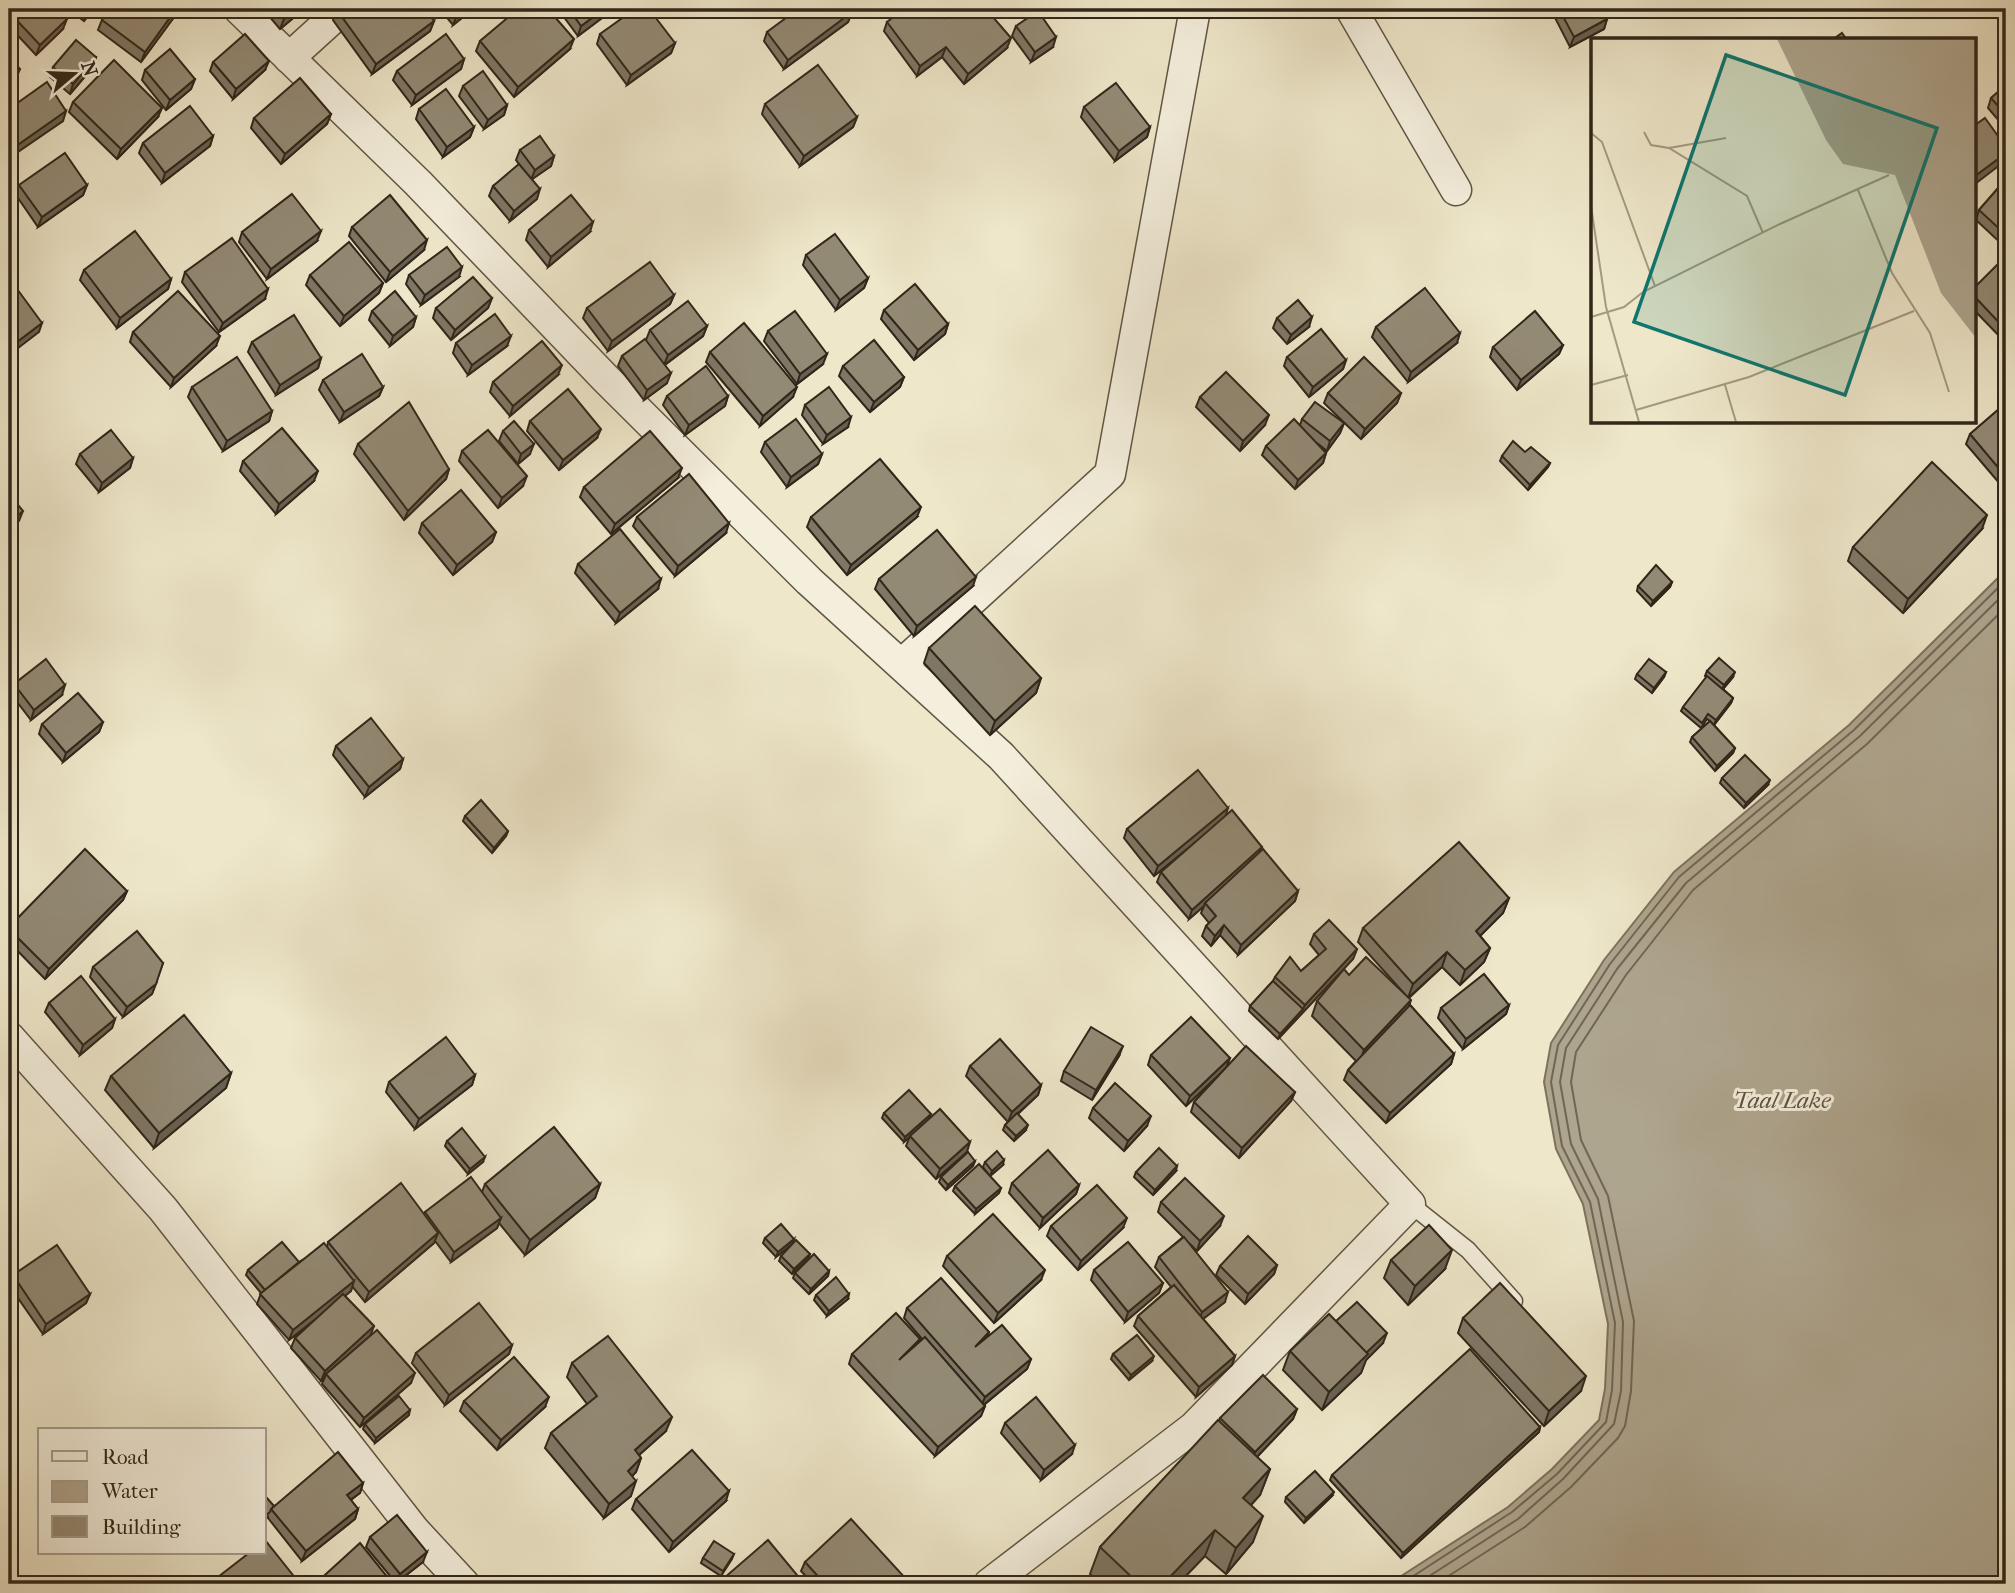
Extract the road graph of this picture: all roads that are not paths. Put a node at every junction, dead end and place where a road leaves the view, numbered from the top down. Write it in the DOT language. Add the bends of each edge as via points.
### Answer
graph roads {
  1 [pos="239,9"];
  2 [pos="343,9"];
  3 [pos="1195,9"];
  4 [pos="1351,9"];
  5 [pos="289,58"];
  6 [pos="1455,190"];
  7 [pos="902,663"];
  8 [pos="9,1037"];
  9 [pos="1410,1204"];
  10 [pos="1523,1311"];
  11 [pos="464,1584"];
  12 [pos="989,1584"];
  1 -- 5 [label="street"];
  2 -- 5 [label="street"];
  3 -- 7 [label="street" via="1111,474"];
  4 -- 6 [label="street"];
  5 -- 7 [label="street" via="809,581"];
  7 -- 9 [label="street" via="1001,756"];
  8 -- 11 [label="street" via="163,1209 414,1530"];
  9 -- 10 [label="lane" via="1468,1250"];
  9 -- 12 [label="street" via="1194,1427"];
}
